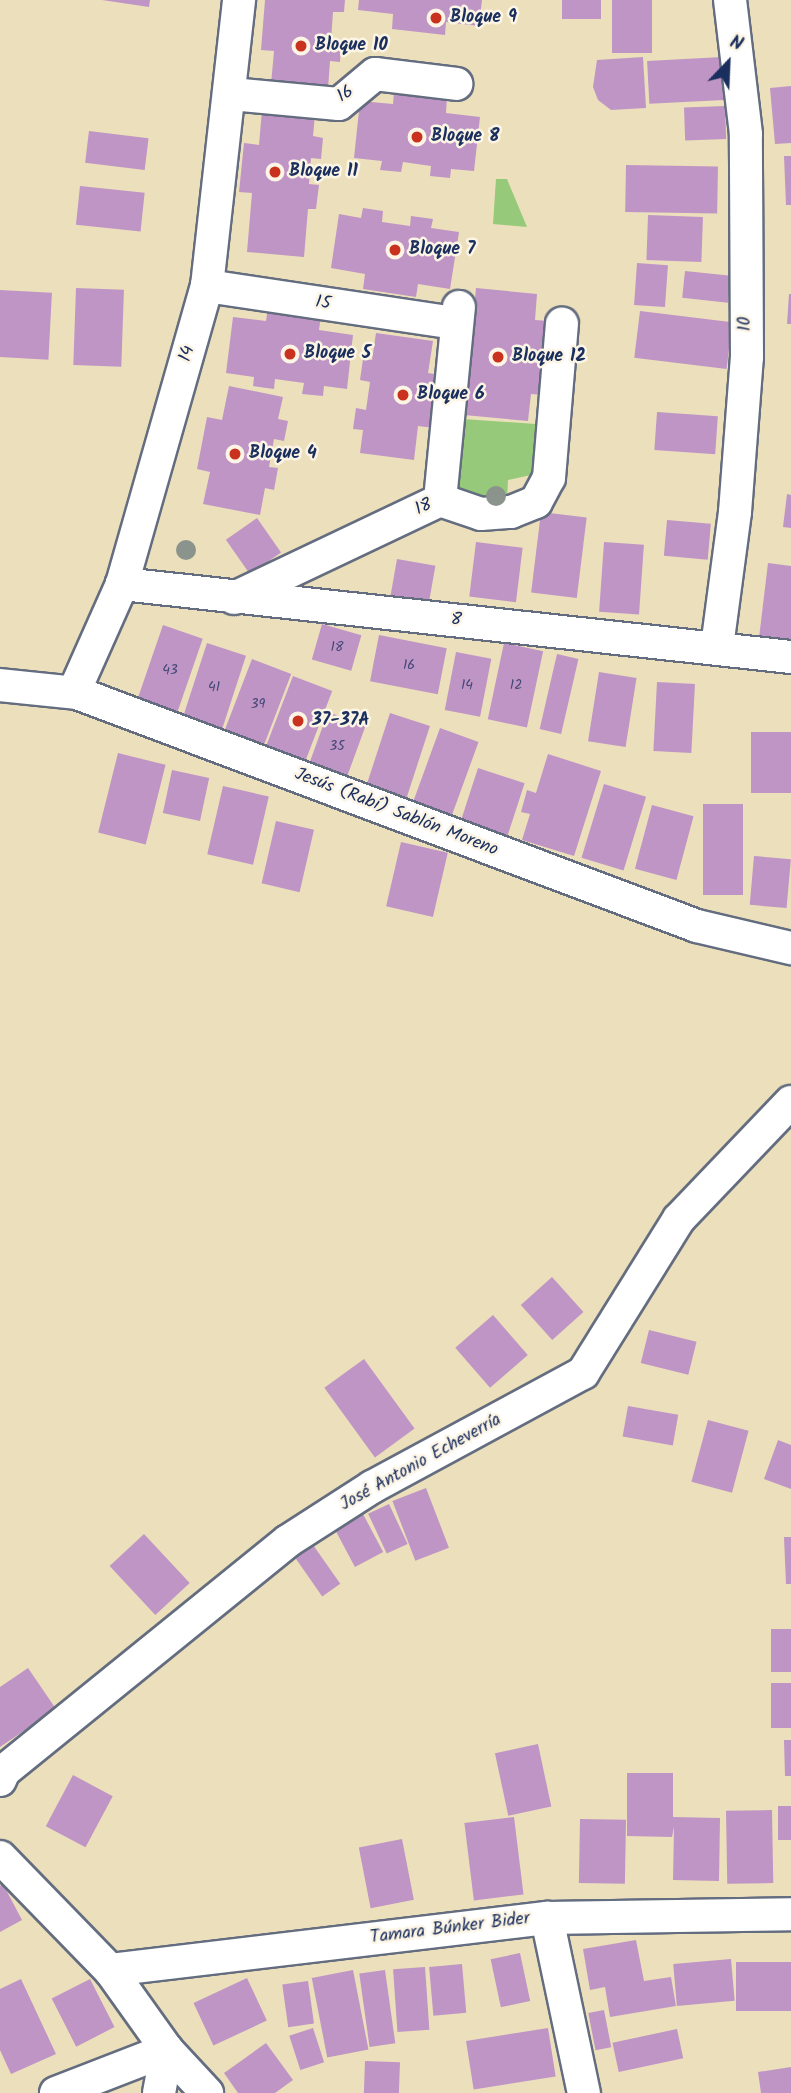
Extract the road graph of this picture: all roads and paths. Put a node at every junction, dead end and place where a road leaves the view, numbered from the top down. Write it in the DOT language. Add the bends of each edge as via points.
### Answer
graph roads {
  1 [pos="239,0"];
  2 [pos="730,0"];
  3 [pos="456,84"];
  4 [pos="231,94"];
  5 [pos="207,286"];
  6 [pos="449,314"];
  7 [pos="562,324"];
  8 [pos="440,500"];
  9 [pos="122,584"];
  10 [pos="232,599"];
  11 [pos="717,647"];
  12 [pos="791,657"];
  13 [pos="0,685"];
  14 [pos="74,692"];
  15 [pos="791,948"];
  16 [pos="791,1102"];
  17 [pos="0,1780"];
  18 [pos="0,1857"];
  19 [pos="791,1914"];
  20 [pos="547,1918"];
  21 [pos="110,1970"];
  22 [pos="167,2050"];
  23 [pos="56,2093"];
  24 [pos="159,2093"];
  25 [pos="207,2093"];
  26 [pos="583,2093"];
  1 -- 4 [label="street, 14"];
  2 -- 11 [label="street, 10" via="746,134 747,357 735,512"];
  3 -- 4 [label="street, 16" via="375,74 339,104"];
  4 -- 5 [label="street, 14"];
  5 -- 6 [label="street, 15"];
  5 -- 9 [label="street, 14"];
  6 -- 8 [label="street, 18"];
  7 -- 8 [label="street" via="549,478 536,502 511,512 481,514"];
  8 -- 10 [label="street, 18"];
  9 -- 10 [label="street, 8"];
  9 -- 14 [label="street, 14"];
  10 -- 11 [label="street, 8"];
  11 -- 12 [label="street, 8"];
  13 -- 14 [label="street, Jesús (Rabí) Sablón Moreno"];
  14 -- 15 [label="street, Jesús (Rabí) Sablón Moreno" via="697,926"];
  16 -- 17 [label="street, José Antonio Echeverría" via="679,1219 583,1373 372,1487 288,1541 4,1771"];
  18 -- 21 [label="street"];
  19 -- 20 [label="street, Tamara Búnker Bider"];
  20 -- 21 [label="street, Tamara Búnker Bider"];
  20 -- 26 [label="street"];
  21 -- 22 [label="street"];
  22 -- 23 [label="street"];
  22 -- 24 [label="street"];
  22 -- 25 [label="street"];
}
